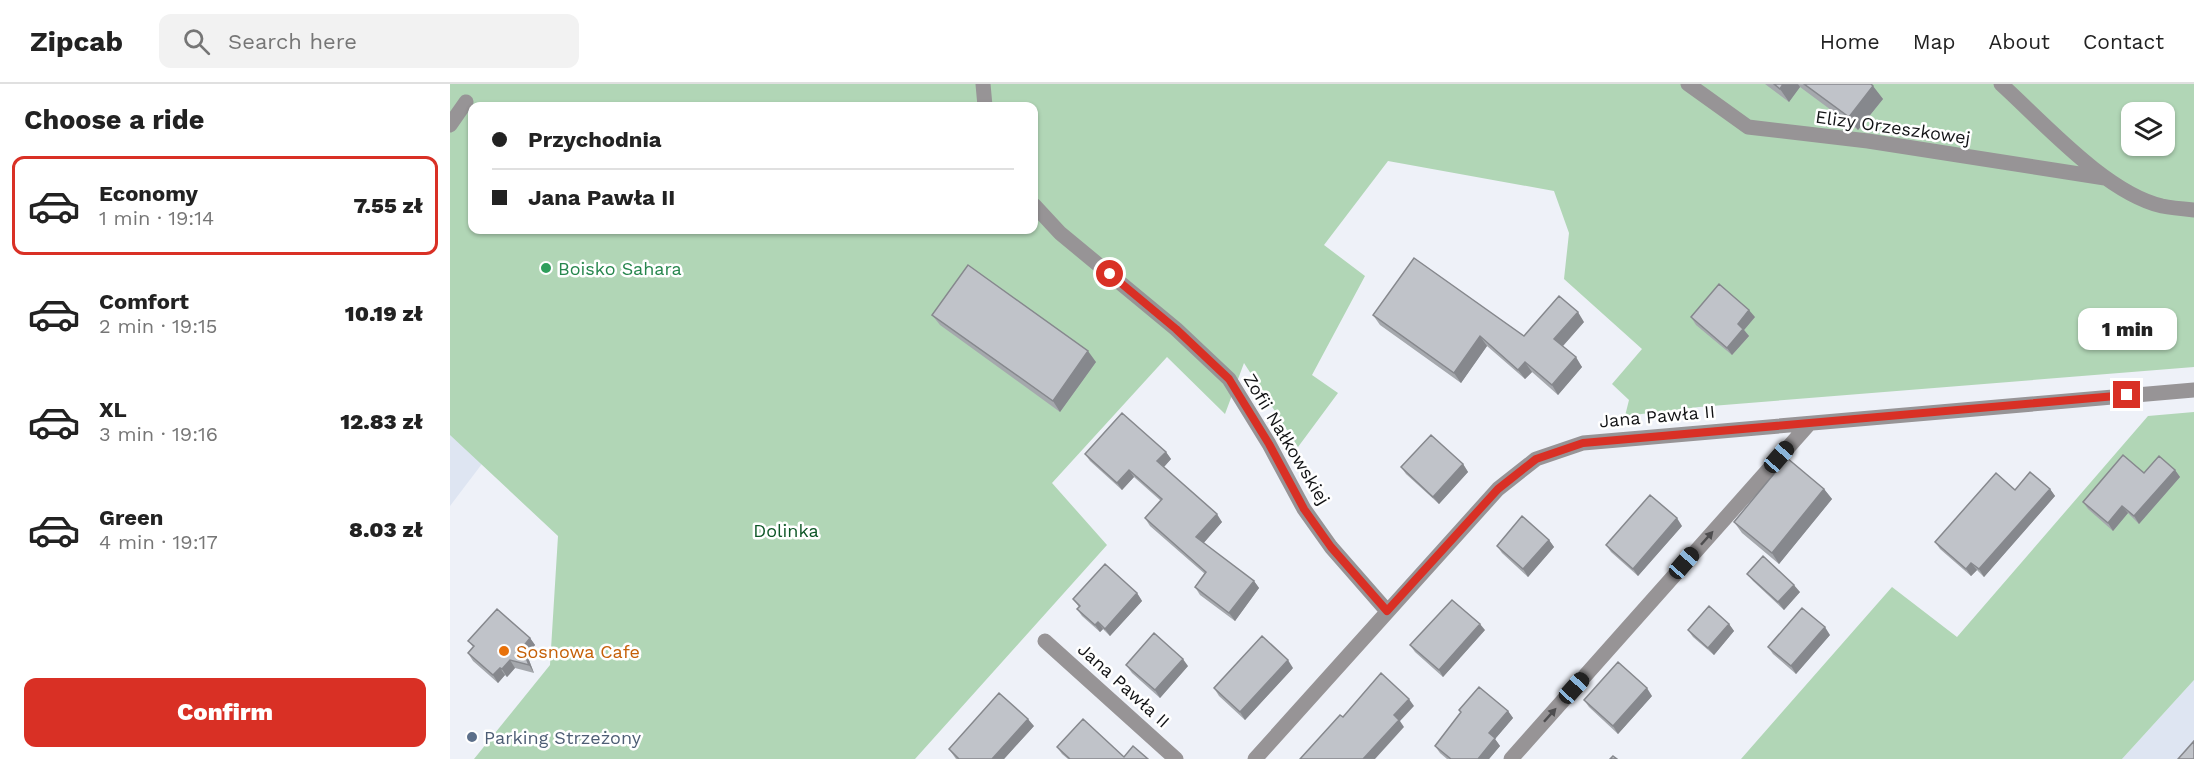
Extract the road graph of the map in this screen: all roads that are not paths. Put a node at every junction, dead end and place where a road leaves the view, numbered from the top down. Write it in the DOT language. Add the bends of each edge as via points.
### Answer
graph roads {
  1 [pos="983,84"];
  2 [pos="1688,84"];
  3 [pos="2001,84"];
  4 [pos="466,102"];
  5 [pos="985,102"];
  6 [pos="450,125"];
  7 [pos="2105,178"];
  8 [pos="1038,209"];
  9 [pos="2194,210"];
  10 [pos="2194,390"];
  11 [pos="1809,424"];
  12 [pos="1387,611"];
  13 [pos="1045,641"];
  14 [pos="1176,759"];
  15 [pos="1255,759"];
  16 [pos="1511,759"];
  1 -- 5 [label="street"];
  2 -- 7 [label="street, Elizy Orzeszkowej" via="1748,127 1868,141"];
  3 -- 7 [label="street, Elizy Orzeszkowej"];
  4 -- 6 [label="street"];
  7 -- 9 [label="street, Elizy Orzeszkowej" via="2161,206"];
  8 -- 12 [label="street, Zofii Nałkowskiej" via="1060,233 1176,329 1229,379 1304,509 1331,547"];
  10 -- 11 [label="street, Jana Pawła II"];
  11 -- 12 [label="street, Jana Pawła II" via="1583,443 1536,459 1498,489"];
  16 -- 11 [label="street, one-way"];
  12 -- 15 [label="street, Jana Pawła II"];
  13 -- 14 [label="street, Jana Pawła II"];
}
